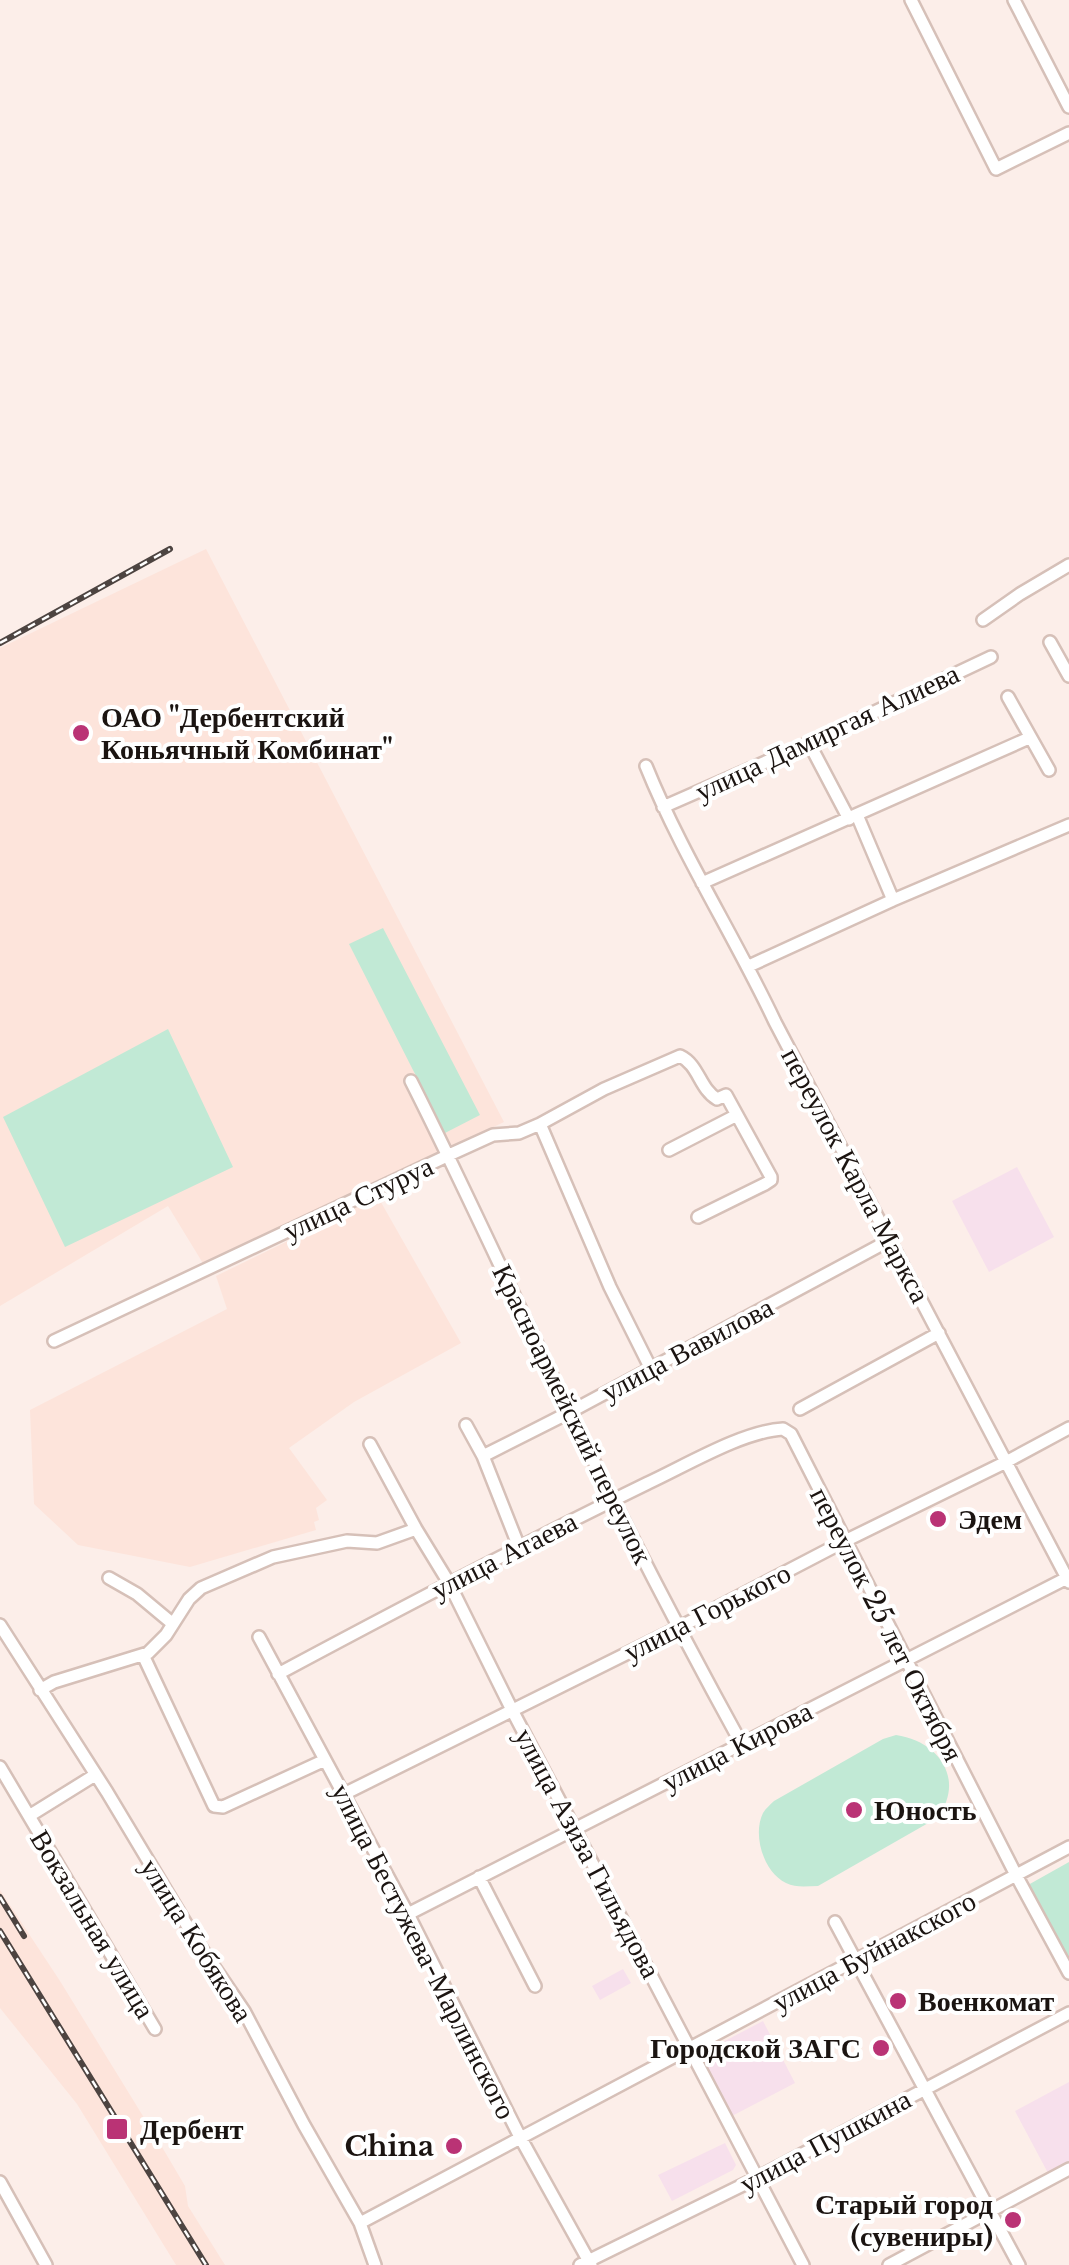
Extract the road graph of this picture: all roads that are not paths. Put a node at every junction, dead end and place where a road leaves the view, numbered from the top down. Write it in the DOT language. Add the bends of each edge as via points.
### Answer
graph roads {
  1 [pos="910,0"];
  2 [pos="1014,0"];
  3 [pos="1069,107"];
  4 [pos="1069,133"];
  5 [pos="1069,565"];
  6 [pos="983,620"];
  7 [pos="1050,642"];
  8 [pos="991,657"];
  9 [pos="1069,676"];
  10 [pos="1008,697"];
  11 [pos="1029,738"];
  12 [pos="810,743"];
  13 [pos="646,766"];
  14 [pos="1049,770"];
  15 [pos="663,806"];
  16 [pos="853,817"];
  17 [pos="1069,824"];
  18 [pos="702,883"];
  19 [pos="894,900"];
  20 [pos="749,966"];
  21 [pos="411,1081"];
  22 [pos="738,1115"];
  23 [pos="540,1124"];
  24 [pos="669,1150"];
  25 [pos="449,1156"];
  26 [pos="698,1217"];
  27 [pos="890,1240"];
  28 [pos="938,1333"];
  29 [pos="54,1341"];
  30 [pos="652,1368"];
  31 [pos="800,1409"];
  32 [pos="570,1412"];
  33 [pos="466,1425"];
  34 [pos="1069,1428"];
  35 [pos="790,1434"];
  36 [pos="370,1444"];
  37 [pos="483,1456"];
  38 [pos="1006,1462"];
  39 [pos="614,1500"];
  40 [pos="416,1529"];
  41 [pos="844,1540"];
  42 [pos="519,1548"];
  43 [pos="109,1578"];
  44 [pos="1068,1580"];
  45 [pos="449,1582"];
  46 [pos="173,1624"];
  47 [pos="0,1625"];
  48 [pos="678,1628"];
  49 [pos="259,1637"];
  50 [pos="143,1655"];
  51 [pos="906,1661"];
  52 [pos="278,1674"];
  53 [pos="40,1690"];
  54 [pos="512,1710"];
  55 [pos="741,1743"];
  56 [pos="325,1760"];
  57 [pos="0,1767"];
  58 [pos="95,1775"];
  59 [pos="344,1794"];
  60 [pos="29,1816"];
  61 [pos="576,1828"];
  62 [pos="1069,1847"];
  63 [pos="1016,1875"];
  64 [pos="479,1877"];
  65 [pos="408,1914"];
  66 [pos="835,1922"];
  67 [pos="856,1960"];
  68 [pos="1069,1973"];
  69 [pos="535,1986"];
  70 [pos="1069,2013"];
  71 [pos="155,2029"];
  72 [pos="690,2048"];
  73 [pos="924,2089"];
  74 [pos="520,2138"];
  75 [pos="1069,2169"];
  76 [pos="756,2178"];
  77 [pos="0,2182"];
  78 [pos="991,2210"];
  79 [pos="360,2223"];
  80 [pos="586,2264"];
  81 [pos="46,2265"];
  82 [pos="375,2265"];
  83 [pos="802,2265"];
  84 [pos="889,2265"];
  85 [pos="1019,2265"];
  1 -- 4 [label="street" via="996,169"];
  2 -- 3 [label="street"];
  5 -- 6 [label="street"];
  7 -- 9 [label="street"];
  8 -- 12 [label="street, улица Дамиргая Алиева"];
  10 -- 11 [label="street"];
  11 -- 14 [label="street"];
  11 -- 16 [label="street"];
  12 -- 15 [label="street, улица Дамиргая Алиева"];
  12 -- 16 [label="street"];
  13 -- 15 [label="street, переулок Карла Маркса"];
  15 -- 18 [label="street, переулок Карла Маркса"];
  16 -- 18 [label="street"];
  16 -- 19 [label="street"];
  17 -- 19 [label="street"];
  18 -- 20 [label="street, переулок Карла Маркса"];
  19 -- 20 [label="street"];
  20 -- 27 [label="street, переулок Карла Маркса"];
  21 -- 25 [label="street, Красноармейский переулок"];
  22 -- 23 [label="street, улица Стуруа" via="726,1095 707,1092 690,1060 680,1056"];
  22 -- 24 [label="street"];
  22 -- 26 [label="street" via="771,1180"];
  23 -- 25 [label="street, улица Стуруа"];
  23 -- 30 [label="street"];
  25 -- 29 [label="street, улица Стуруа"];
  25 -- 32 [label="street, Красноармейский переулок"];
  27 -- 28 [label="street, переулок Карла Маркса"];
  27 -- 30 [label="street, улица Вавилова"];
  28 -- 31 [label="street"];
  28 -- 38 [label="street, переулок Карла Маркса"];
  30 -- 32 [label="street, улица Вавилова"];
  32 -- 37 [label="street, улица Вавилова"];
  32 -- 39 [label="street, Красноармейский переулок"];
  33 -- 37 [label="street"];
  34 -- 38 [label="street, улица Горького"];
  35 -- 39 [label="street, улица Атаева" via="783,1429 756,1435"];
  35 -- 41 [label="street, переулок 25 лет Октября"];
  36 -- 40 [label="street, улица Азиза Гильядова"];
  37 -- 42 [label="street"];
  38 -- 41 [label="street, улица Горького"];
  38 -- 44 [label="street, переулок Карла Маркса"];
  39 -- 42 [label="street, улица Атаева"];
  39 -- 48 [label="street, Красноармейский переулок"];
  40 -- 45 [label="street, улица Азиза Гильядова"];
  40 -- 46 [label="street" via="376,1543 273,1556 201,1588"];
  41 -- 48 [label="street, улица Горького"];
  41 -- 51 [label="street, переулок 25 лет Октября"];
  42 -- 45 [label="street, улица Атаева"];
  43 -- 46 [label="street"];
  44 -- 51 [label="street, улица Кирова"];
  45 -- 52 [label="street, улица Атаева"];
  45 -- 54 [label="street, улица Азиза Гильядова"];
  46 -- 50 [label="street"];
  47 -- 53 [label="street, улица Кобякова"];
  48 -- 54 [label="street, улица Горького"];
  48 -- 55 [label="street, Красноармейский переулок"];
  49 -- 52 [label="street, улица Бестужева-Марлинского"];
  50 -- 53 [label="street"];
  50 -- 56 [label="street" via="214,1806"];
  51 -- 55 [label="street, улица Кирова"];
  51 -- 63 [label="street, переулок 25 лет Октября"];
  52 -- 56 [label="street, улица Бестужева-Марлинского"];
  53 -- 58 [label="street, улица Кобякова"];
  54 -- 59 [label="street, улица Горького"];
  54 -- 61 [label="street, улица Азиза Гильядова"];
  55 -- 61 [label="street, улица Кирова"];
  56 -- 59 [label="street, улица Бестужева-Марлинского"];
  57 -- 60 [label="street, Вокзальная улица"];
  58 -- 60 [label="street"];
  58 -- 79 [label="street, улица Кобякова" via="244,2011"];
  59 -- 65 [label="street, улица Бестужева-Марлинского"];
  60 -- 71 [label="street, Вокзальная улица"];
  61 -- 64 [label="street, улица Кирова"];
  61 -- 72 [label="street, улица Азиза Гильядова"];
  62 -- 63 [label="street, улица Буйнакского"];
  63 -- 67 [label="street, улица Буйнакского"];
  63 -- 68 [label="street, переулок 25 лет Октября"];
  64 -- 65 [label="street, улица Кирова"];
  64 -- 69 [label="street"];
  65 -- 74 [label="street, улица Бестужева-Марлинского"];
  66 -- 67 [label="street"];
  67 -- 72 [label="street, улица Буйнакского"];
  67 -- 73 [label="street"];
  70 -- 73 [label="street, улица Пушкина"];
  72 -- 74 [label="street, улица Буйнакского"];
  72 -- 76 [label="street, улица Азиза Гильядова"];
  73 -- 76 [label="street, улица Пушкина"];
  73 -- 78 [label="street"];
  74 -- 79 [label="street, улица Буйнакского"];
  74 -- 80 [label="street, улица Бестужева-Марлинского"];
  75 -- 78 [label="street"];
  76 -- 80 [label="street, улица Пушкина"];
  76 -- 83 [label="street, улица Азиза Гильядова"];
  77 -- 81 [label="street"];
  78 -- 84 [label="street"];
  78 -- 85 [label="street"];
  79 -- 82 [label="street, улица Кобякова"];
}
